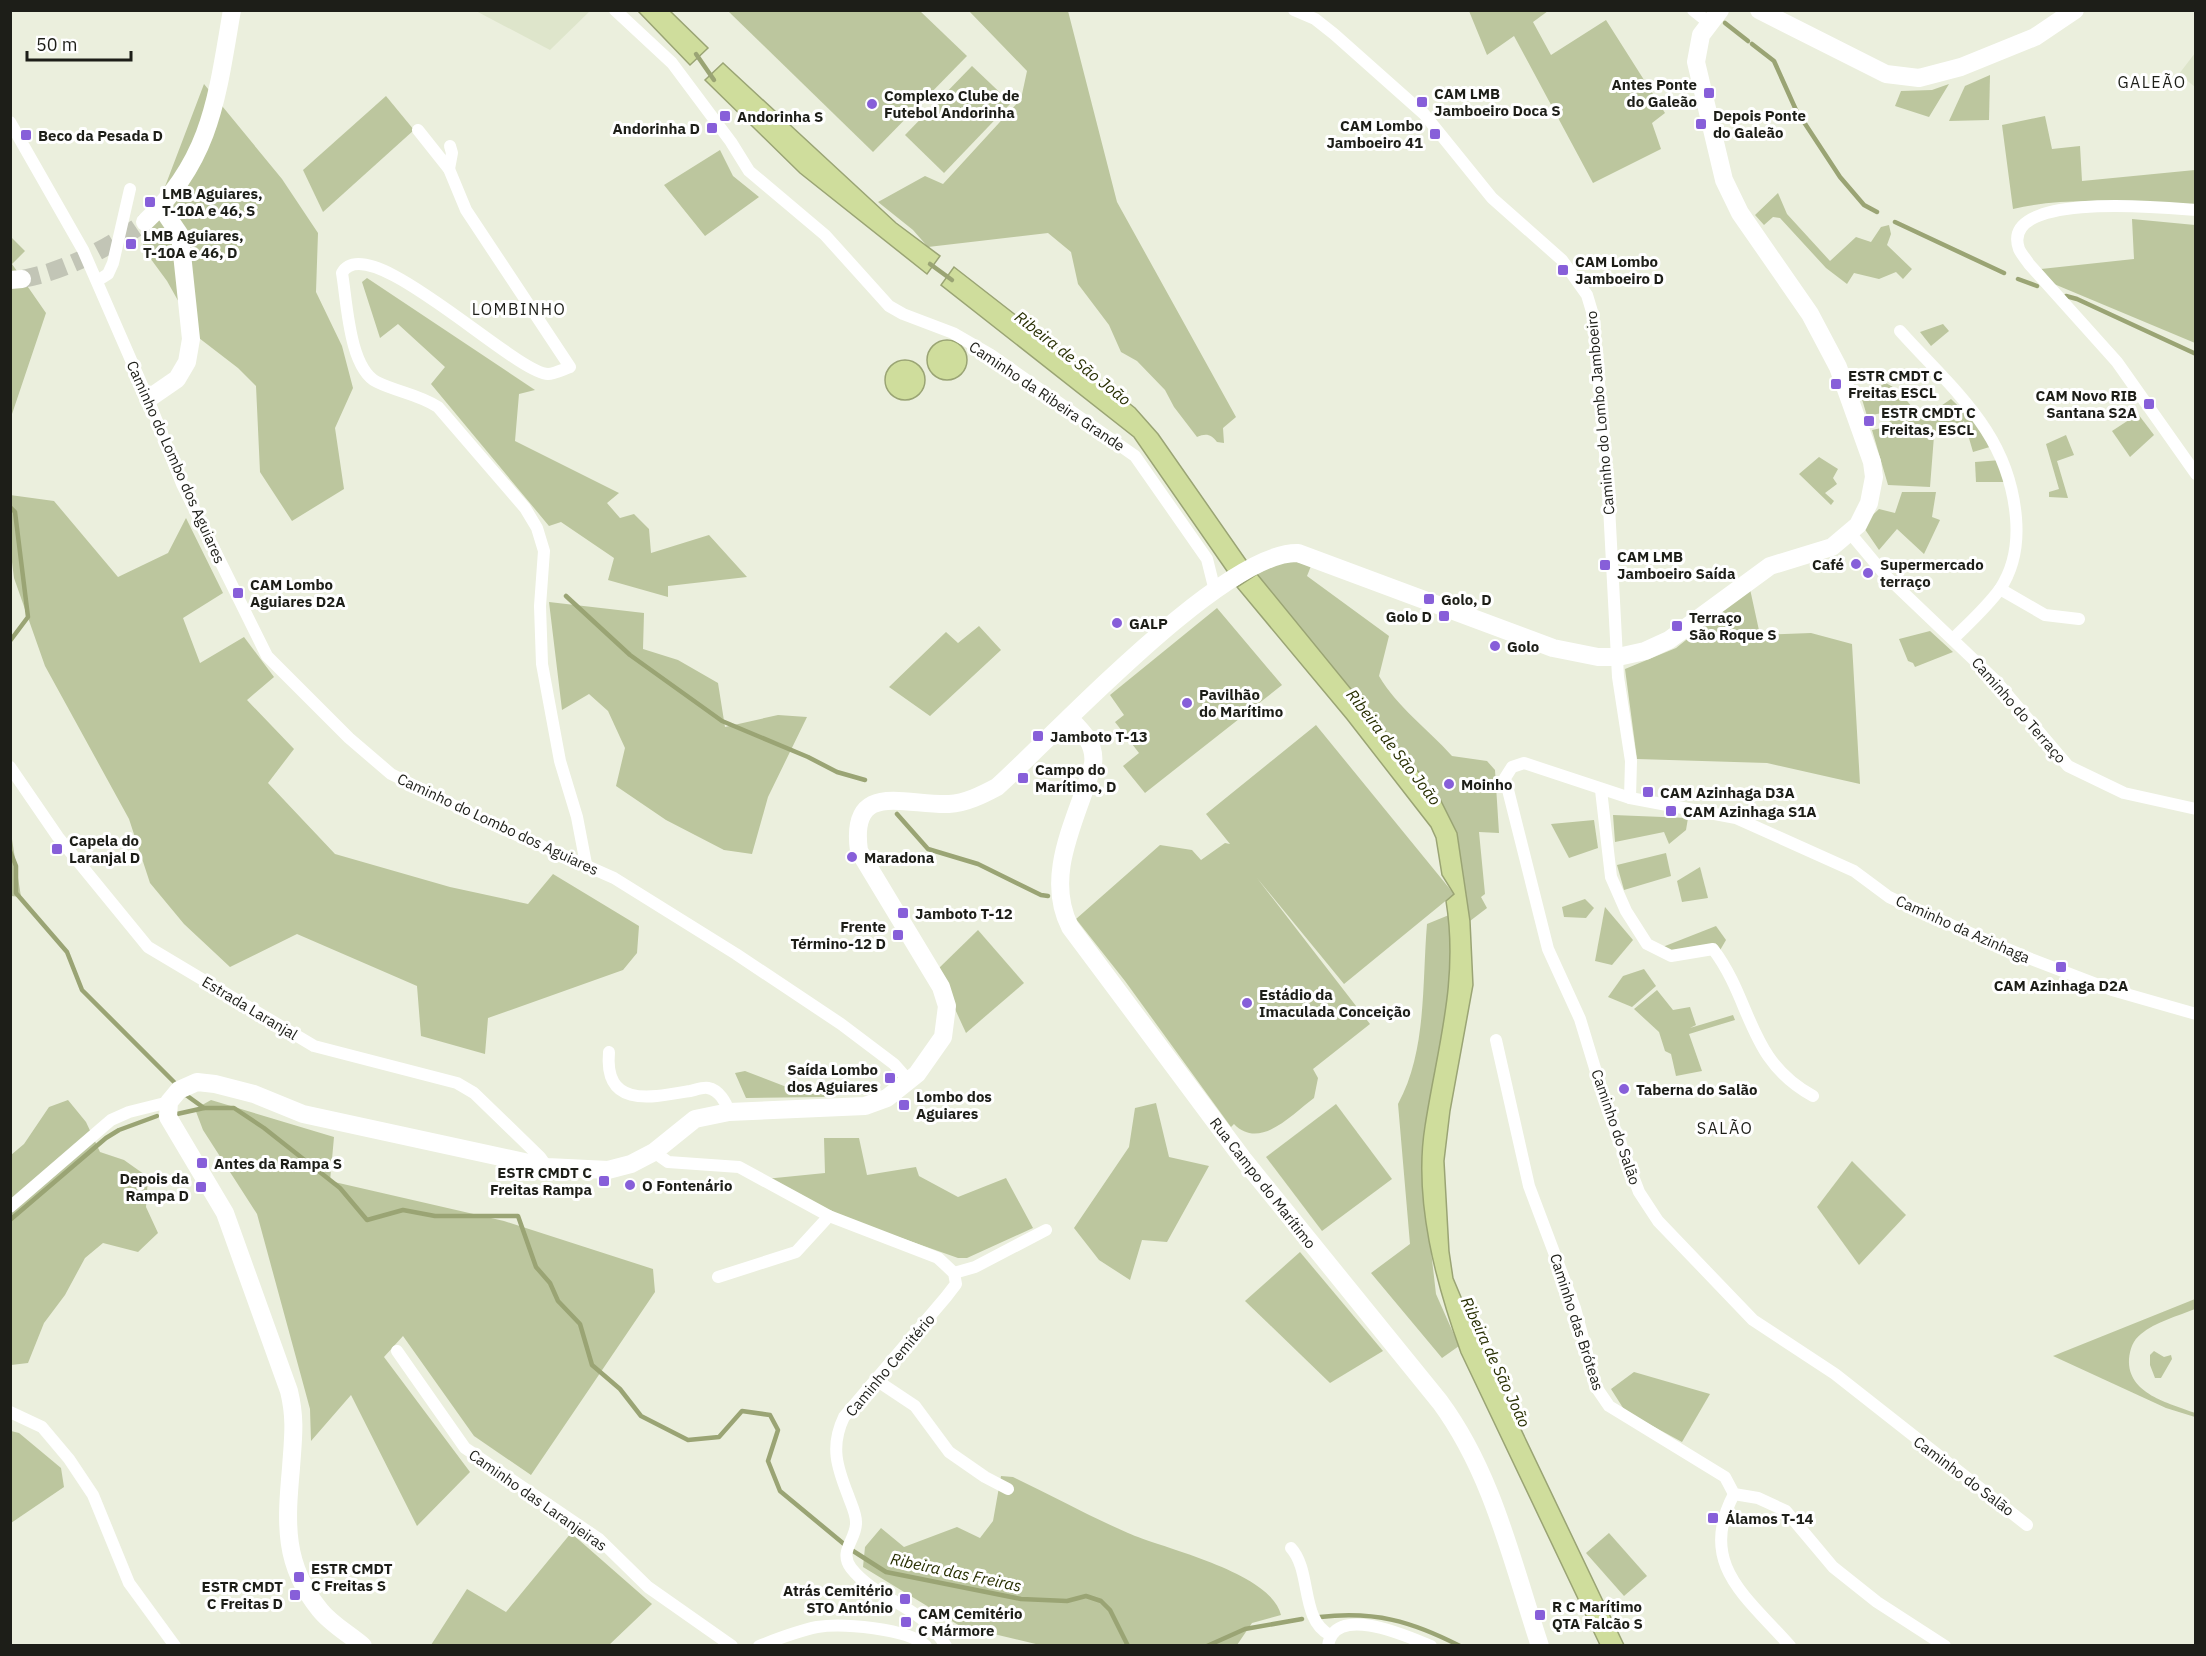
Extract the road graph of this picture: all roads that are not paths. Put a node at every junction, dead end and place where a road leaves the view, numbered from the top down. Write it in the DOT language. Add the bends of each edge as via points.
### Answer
graph roads {
  1 [pos="232,10"];
  2 [pos="615,10"];
  3 [pos="1294,10"];
  4 [pos="1693,10"];
  5 [pos="1759,10"];
  6 [pos="2075,10"];
  7 [pos="1714,16"];
  8 [pos="10,122"];
  9 [pos="418,130"];
  10 [pos="450,146"];
  11 [pos="449,169"];
  12 [pos="130,189"];
  13 [pos="161,207"];
  14 [pos="2196,210"];
  15 [pos="145,222"];
  16 [pos="97,281"];
  17 [pos="1900,331"];
  18 [pos="148,399"];
  19 [pos="2196,474"];
  20 [pos="1850,533"];
  21 [pos="2000,589"];
  22 [pos="1215,591"];
  23 [pos="2079,619"];
  24 [pos="1953,639"];
  25 [pos="1618,657"];
  26 [pos="1069,718"];
  27 [pos="10,767"];
  28 [pos="1601,790"];
  29 [pos="1630,798"];
  30 [pos="2196,809"];
  31 [pos="586,864"];
  32 [pos="2196,1014"];
  33 [pos="1496,1040"];
  34 [pos="609,1052"];
  35 [pos="909,1081"];
  36 [pos="1813,1096"];
  37 [pos="169,1102"];
  38 [pos="729,1112"];
  39 [pos="654,1152"];
  40 [pos="547,1167"];
  41 [pos="10,1207"];
  42 [pos="829,1216"];
  43 [pos="1046,1230"];
  44 [pos="954,1273"];
  45 [pos="718,1277"];
  46 [pos="397,1351"];
  47 [pos="876,1380"];
  48 [pos="10,1413"];
  49 [pos="1008,1489"];
  50 [pos="1734,1494"];
  51 [pos="2027,1525"];
  52 [pos="1291,1548"];
  53 [pos="1329,1640"];
  54 [pos="175,1646"];
  55 [pos="363,1646"];
  56 [pos="732,1646"];
  57 [pos="759,1646"];
  58 [pos="926,1646"];
  59 [pos="946,1646"];
  60 [pos="1431,1646"];
  61 [pos="1540,1646"];
  62 [pos="1790,1646"];
  63 [pos="1945,1646"];
  1 -- 13 [label="main road" via="208,128 188,170"];
  2 -- 22 [label="street, Caminho da Ribeira Grande" via="672,63 749,171 825,235 889,306 953,333 991,355 1135,456 1208,559"];
  3 -- 25 [label="street, Caminho do Lombo Jamboeiro" via="1315,19 1334,34 1424,114 1492,198 1562,260 1587,295 1593,315 1608,487"];
  4 -- 7 [label="street"];
  5 -- 6 [label="main road" via="1886,74 1919,78 1961,67 2035,37"];
  7 -- 20 [label="main road" via="1698,44 1696,62 1724,180 1740,213 1828,344 1872,462 1872,492 1865,513"];
  8 -- 16 [label="street, Caminho do Lombo dos Aguiares"];
  9 -- 11 [label="street"];
  10 -- 11 [label="street"];
  11 -- 31 [label="street" via="466,210 570,367 548,374 531,368 376,266 356,263 345,267 342,273 355,349 369,377 438,407 525,508 537,528 544,551 540,606 542,664 560,761"];
  12 -- 16 [label="street" via="113,263 108,274"];
  13 -- 15 [label="main road"];
  13 -- 18 [label="main road" via="180,235 191,339 182,371 170,386"];
  14 -- 19 [label="street" via="2095,205 2037,216 2024,225 2018,236 2019,248 2029,264 2117,362"];
  16 -- 18 [label="street, Caminho do Lombo dos Aguiares"];
  17 -- 21 [label="street" via="1987,428 2006,465 2018,533 2013,559"];
  18 -- 31 [label="street, Caminho do Lombo dos Aguiares" via="187,494 267,656 391,774 485,821"];
  20 -- 24 [label="street, Caminho do Terraço" via="1886,576"];
  20 -- 25 [label="main road" via="1821,552 1770,566 1669,640"];
  21 -- 23 [label="street" via="2044,615"];
  21 -- 24 [label="street"];
  22 -- 25 [label="main road" via="1274,556 1298,553 1553,648"];
  22 -- 26 [label="main road" via="1167,626"];
  24 -- 30 [label="street, Caminho do Terraço" via="1995,680 2068,766 2124,793"];
  25 -- 29 [label="street, Caminho do Lombo Jamboeiro" via="1631,761"];
  26 -- 35 [label="main road" via="997,787 949,804 910,799 882,802 867,809 858,824 859,851 941,987 947,1006 943,1036"];
  26 -- 61 [label="main road, Rua Campo do Marítimo" via="1090,742 1094,758 1059,875 1059,899 1068,923 1227,1139 1440,1402 1464,1437 1483,1475"];
  27 -- 40 [label="street, Estrada Laranjal" via="58,837 148,948 314,1046 457,1083 474,1093"];
  28 -- 29 [label="street, Caminho da Azinhaga"];
  28 -- 36 [label="street" via="1611,876 1626,911 1647,944 1671,956 1713,949 1727,968 1770,1061 1785,1078"];
  28 -- 51 [label="street, Caminho do Salão" via="1524,763 1512,767 1505,778 1548,949 1580,1019 1608,1111 1639,1192 1658,1221 1753,1320 1835,1374"];
  29 -- 32 [label="street, Caminho da Azinhaga" via="1736,818 1854,871 1889,897 1914,909 2031,959 2112,990"];
  31 -- 35 [label="street, Caminho do Lombo dos Aguiares" via="791,990 894,1064"];
  33 -- 50 [label="street, Caminho das Bróteas" via="1529,1186 1575,1308 1596,1387 1609,1406 1725,1478"];
  34 -- 38 [label="street" via="610,1077 628,1096 708,1088 719,1094"];
  35 -- 38 [label="main road" via="887,1098 865,1106"];
  37 -- 40 [label="main road" via="189,1085 215,1084 254,1094 303,1114"];
  37 -- 41 [label="street" via="111,1120"];
  37 -- 55 [label="main road" via="172,1127 225,1213 289,1391 295,1417 286,1512 290,1553 300,1579 321,1612"];
  38 -- 39 [label="main road" via="695,1119"];
  39 -- 40 [label="main road" via="608,1170"];
  39 -- 42 [label="street" via="668,1162 739,1167"];
  42 -- 44 [label="street" via="938,1258"];
  42 -- 45 [label="street" via="796,1252"];
  43 -- 44 [label="street" via="975,1267"];
  44 -- 47 [label="street, Caminho Cemitério" via="954,1287"];
  46 -- 56 [label="street, Caminho das Laranjeiras" via="465,1448 599,1539 648,1587"];
  47 -- 49 [label="street" via="915,1406 949,1452"];
  47 -- 59 [label="street, Caminho Cemitério" via="844,1417 836,1441 837,1466 856,1516 846,1559 856,1574 915,1611"];
  48 -- 54 [label="street" via="42,1427 69,1459 93,1495 129,1583"];
  50 -- 62 [label="street" via="1723,1515 1719,1542 1725,1562 1735,1584"];
  50 -- 63 [label="street" via="1758,1498 1786,1511 1833,1567 1876,1602"];
  52 -- 53 [label="street" via="1302,1569 1314,1618"];
  53 -- 60 [label="street" via="1339,1627 1355,1624 1377,1627"];
  57 -- 58 [label="street" via="816,1627 833,1626 911,1635"];
}
